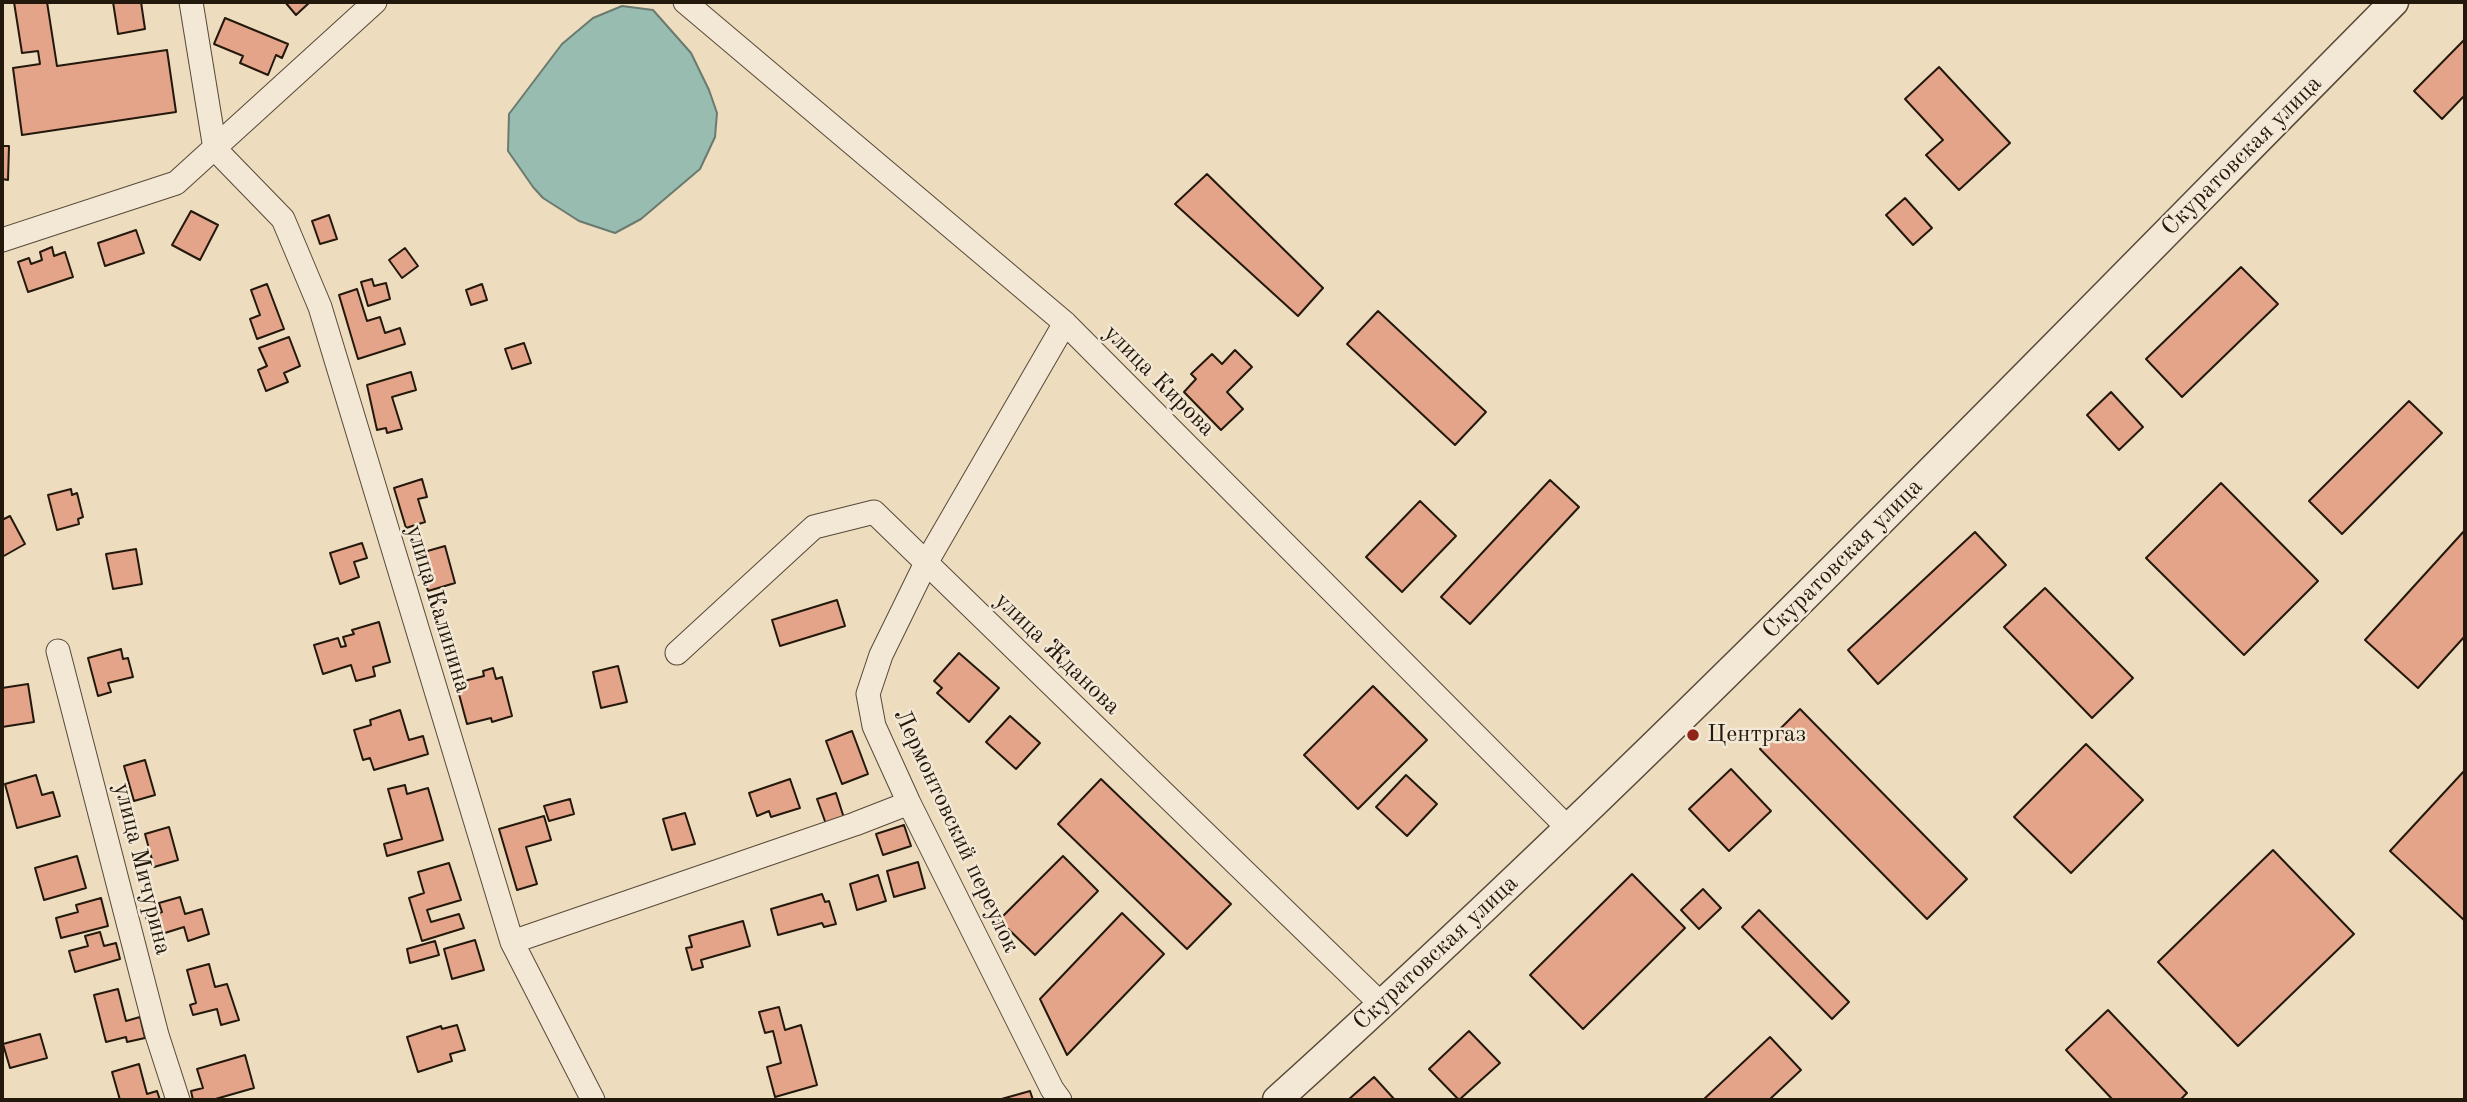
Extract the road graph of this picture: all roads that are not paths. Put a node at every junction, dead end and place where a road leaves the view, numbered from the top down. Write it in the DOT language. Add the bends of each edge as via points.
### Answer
graph roads {
  1 [pos="191,2"];
  2 [pos="375,2"];
  3 [pos="685,2"];
  4 [pos="2394,2"];
  5 [pos="215,149"];
  6 [pos="2,240"];
  7 [pos="1065,323"];
  8 [pos="926,563"];
  9 [pos="58,651"];
  10 [pos="677,653"];
  11 [pos="909,803"];
  12 [pos="1567,827"];
  13 [pos="512,942"];
  14 [pos="1382,1005"];
  15 [pos="178,1100"];
  16 [pos="593,1100"];
  17 [pos="1060,1100"];
  18 [pos="1277,1100"];
  1 -- 5 [label="street"];
  2 -- 5 [label="street"];
  3 -- 7 [label="street, улица Кирова"];
  4 -- 12 [label="street, Скуратовская улица" via="1802,601"];
  5 -- 6 [label="street" via="176,183"];
  5 -- 13 [label="street, улица Калинина" via="283,219 320,307"];
  7 -- 8 [label="street, Лермонтовский переулок"];
  7 -- 12 [label="street, улица Кирова"];
  8 -- 10 [label="street, улица Жданова" via="874,512 814,527"];
  8 -- 11 [label="street, Лермонтовский переулок" via="881,655 868,694 874,726"];
  8 -- 14 [label="street, улица Жданова"];
  9 -- 15 [label="street, улица Мичурина" via="157,1035"];
  11 -- 13 [label="street"];
  11 -- 17 [label="street, Лермонтовский переулок"];
  12 -- 14 [label="street, Скуратовская улица"];
  13 -- 16 [label="street, улица Калинина"];
  14 -- 18 [label="street, Скуратовская улица"];
}
